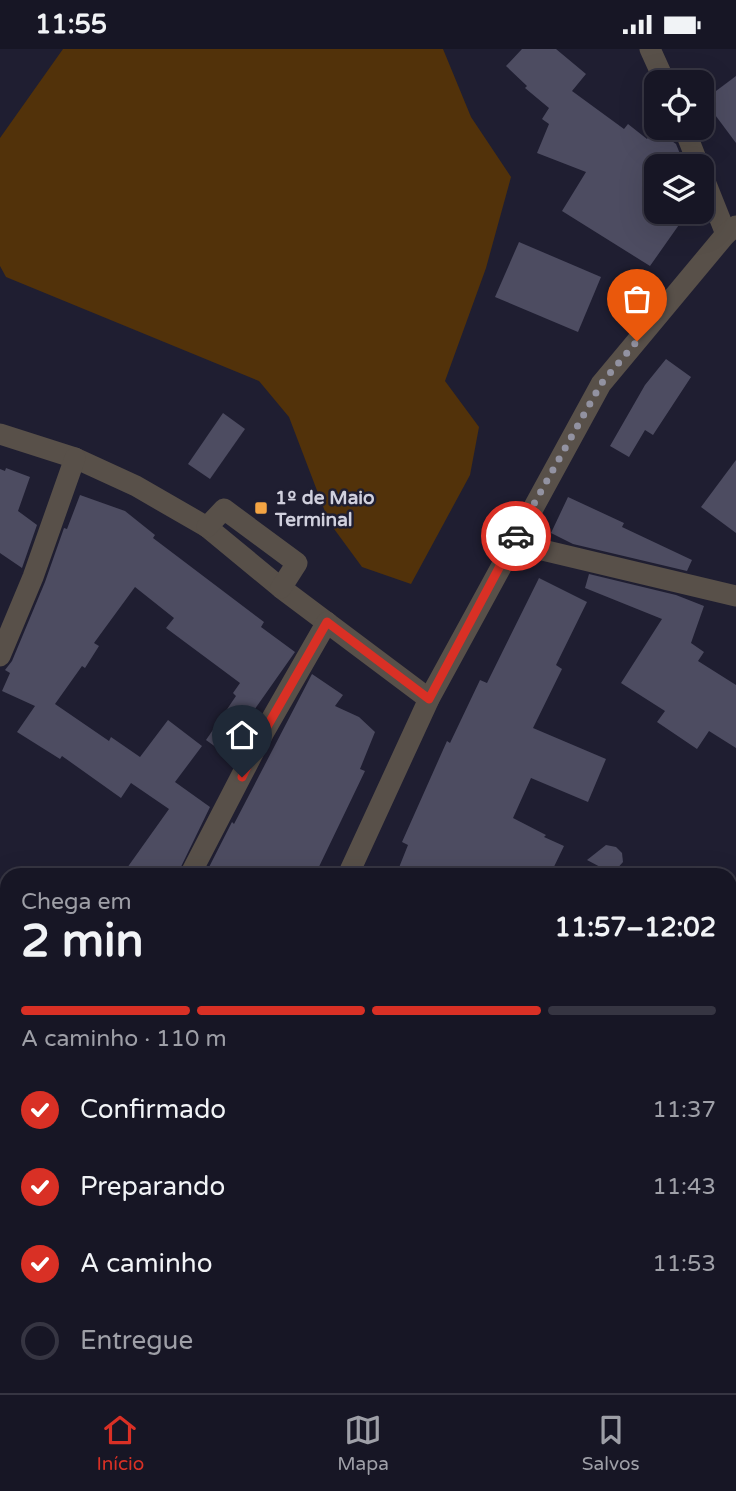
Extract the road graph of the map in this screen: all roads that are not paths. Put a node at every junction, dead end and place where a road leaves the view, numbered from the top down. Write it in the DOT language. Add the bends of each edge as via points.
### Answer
graph roads {
  1 [pos="650,49"];
  2 [pos="660,70"];
  3 [pos="714,197"];
  4 [pos="731,230"];
  5 [pos="0,434"];
  6 [pos="75,459"];
  7 [pos="207,527"];
  8 [pos="513,543"];
  9 [pos="281,588"];
  10 [pos="736,596"];
  11 [pos="327,622"];
  12 [pos="0,656"];
  13 [pos="429,699"];
  14 [pos="194,868"];
  15 [pos="351,868"];
  1 -- 2 [label="street"];
  3 -- 4 [label="street"];
  4 -- 8 [label="street" via="601,384"];
  5 -- 6 [label="street"];
  6 -- 7 [label="street" via="136,486"];
  6 -- 12 [label="street"];
  7 -- 9 [label="street"];
  7 -- 9 [label="street" via="224,509 297,563"];
  8 -- 10 [label="street"];
  8 -- 13 [label="street"];
  9 -- 11 [label="street"];
  11 -- 13 [label="street"];
  11 -- 14 [label="street"];
  13 -- 15 [label="street"];
}
